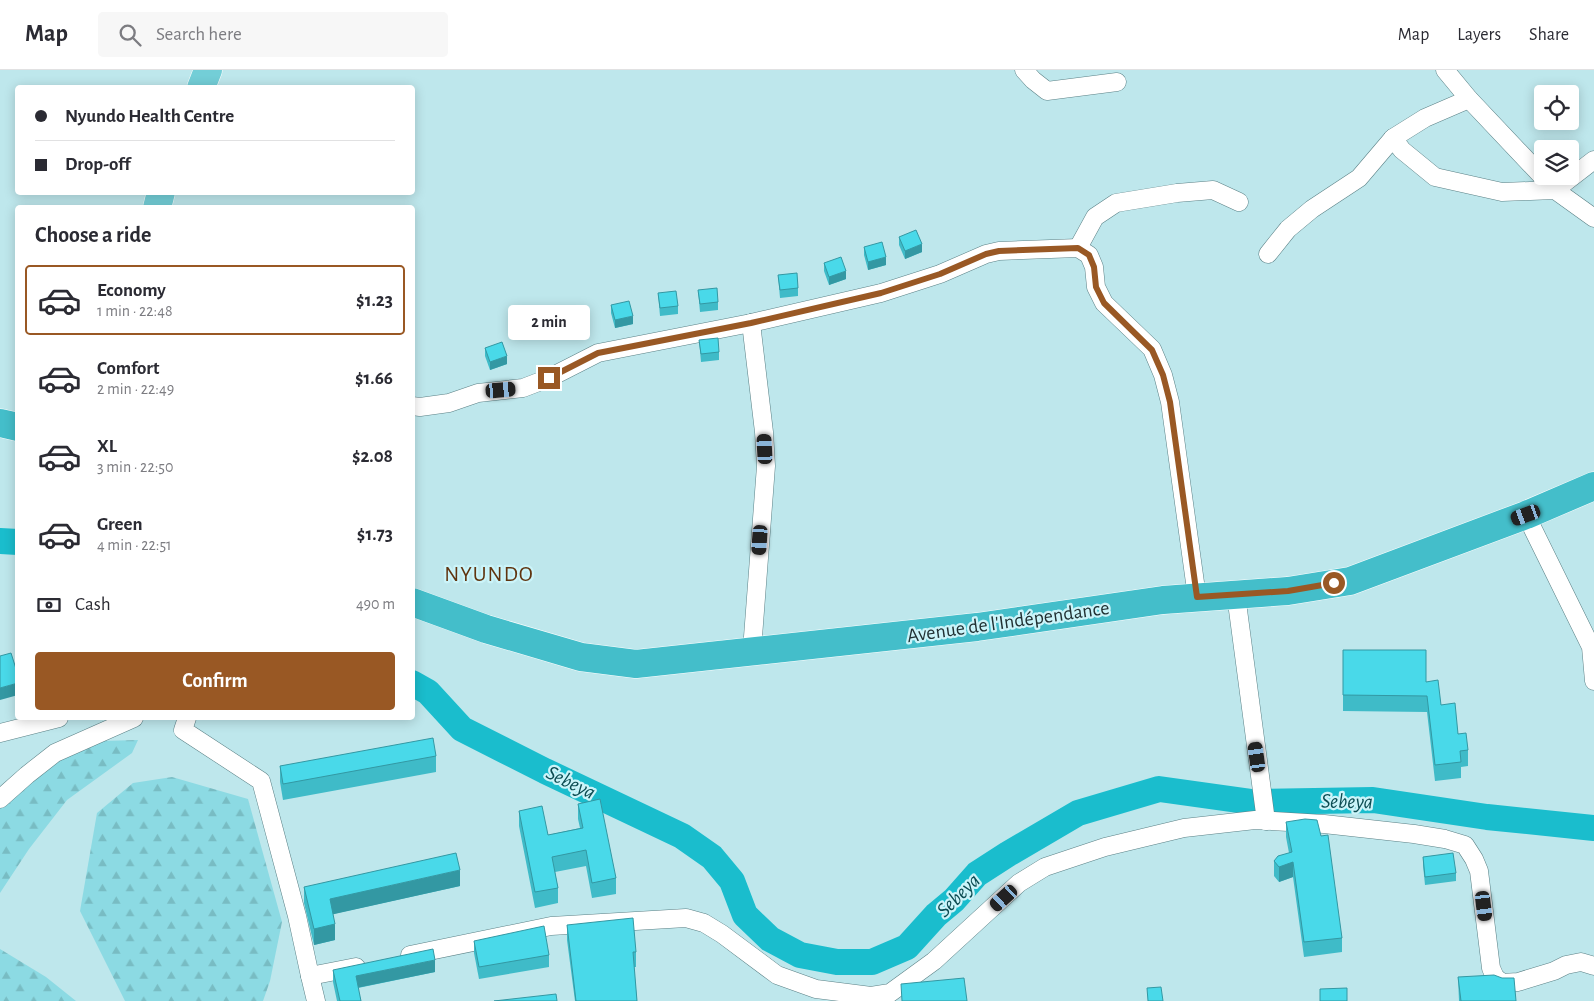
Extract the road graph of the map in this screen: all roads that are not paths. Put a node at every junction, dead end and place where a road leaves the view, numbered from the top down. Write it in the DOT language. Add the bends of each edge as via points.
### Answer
graph roads {
  1 [pos="208,70"];
  2 [pos="1024,70"];
  3 [pos="1445,70"];
  4 [pos="1117,82"];
  5 [pos="202,85"];
  6 [pos="1469,99"];
  7 [pos="1393,138"];
  8 [pos="1594,160"];
  9 [pos="1555,190"];
  10 [pos="1239,202"];
  11 [pos="1594,218"];
  12 [pos="1078,248"];
  13 [pos="1268,254"];
  14 [pos="751,323"];
  15 [pos="415,406"];
  16 [pos="0,423"];
  17 [pos="15,426"];
  18 [pos="1594,486"];
  19 [pos="1526,515"];
  20 [pos="1236,595"];
  21 [pos="1197,597"];
  22 [pos="415,603"];
  23 [pos="752,650"];
  24 [pos="1594,681"];
  25 [pos="51,720"];
  26 [pos="129,720"];
  27 [pos="182,722"];
  28 [pos="0,733"];
  29 [pos="0,799"];
  30 [pos="1264,807"];
  31 [pos="396,958"];
  32 [pos="367,964"];
  33 [pos="1594,966"];
  34 [pos="310,976"];
  35 [pos="872,998"];
  36 [pos="316,1001"];
  1 -- 5 [label="main road"];
  2 -- 4 [label="street" via="1047,91"];
  3 -- 6 [label="street"];
  6 -- 7 [label="street" via="1425,118"];
  6 -- 9 [label="street"];
  7 -- 9 [label="street" via="1402,150 1435,177 1502,192"];
  7 -- 13 [label="street" via="1359,178 1288,229"];
  8 -- 9 [label="street"];
  9 -- 11 [label="street"];
  10 -- 12 [label="street" via="1213,190 1116,203 1096,217"];
  12 -- 14 [label="street" via="999,251 881,293"];
  12 -- 21 [label="street" via="1089,255 1096,287 1104,303 1152,350 1163,375 1170,402"];
  14 -- 15 [label="street" via="598,353 523,388 478,393 449,403"];
  14 -- 23 [label="street" via="766,466"];
  16 -- 17 [label="highway"];
  18 -- 19 [label="highway, Avenue de l'Indépendance"];
  19 -- 20 [label="highway, Avenue de l'Indépendance" via="1350,581"];
  19 -- 24 [label="street" via="1591,647"];
  20 -- 21 [label="highway, Avenue de l'Indépendance"];
  20 -- 30 [label="street"];
  21 -- 23 [label="highway, Avenue de l'Indépendance" via="977,627"];
  22 -- 23 [label="highway, Avenue de l'Indépendance" via="486,629 581,656 636,664"];
  25 -- 28 [label="street"];
  26 -- 29 [label="street" via="55,753"];
  27 -- 34 [label="street" via="261,780 298,916"];
  30 -- 33 [label="street" via="1324,824 1414,834 1465,845 1479,870 1491,968 1494,977 1502,982 1518,982 1580,962"];
  30 -- 35 [label="street" via="1255,820 1184,828 1105,847 1045,867 1019,883 934,962 890,993"];
  31 -- 35 [label="street" via="551,926 686,918 716,930 777,975 816,989"];
  32 -- 34 [label="street"];
  34 -- 36 [label="street"];
}
